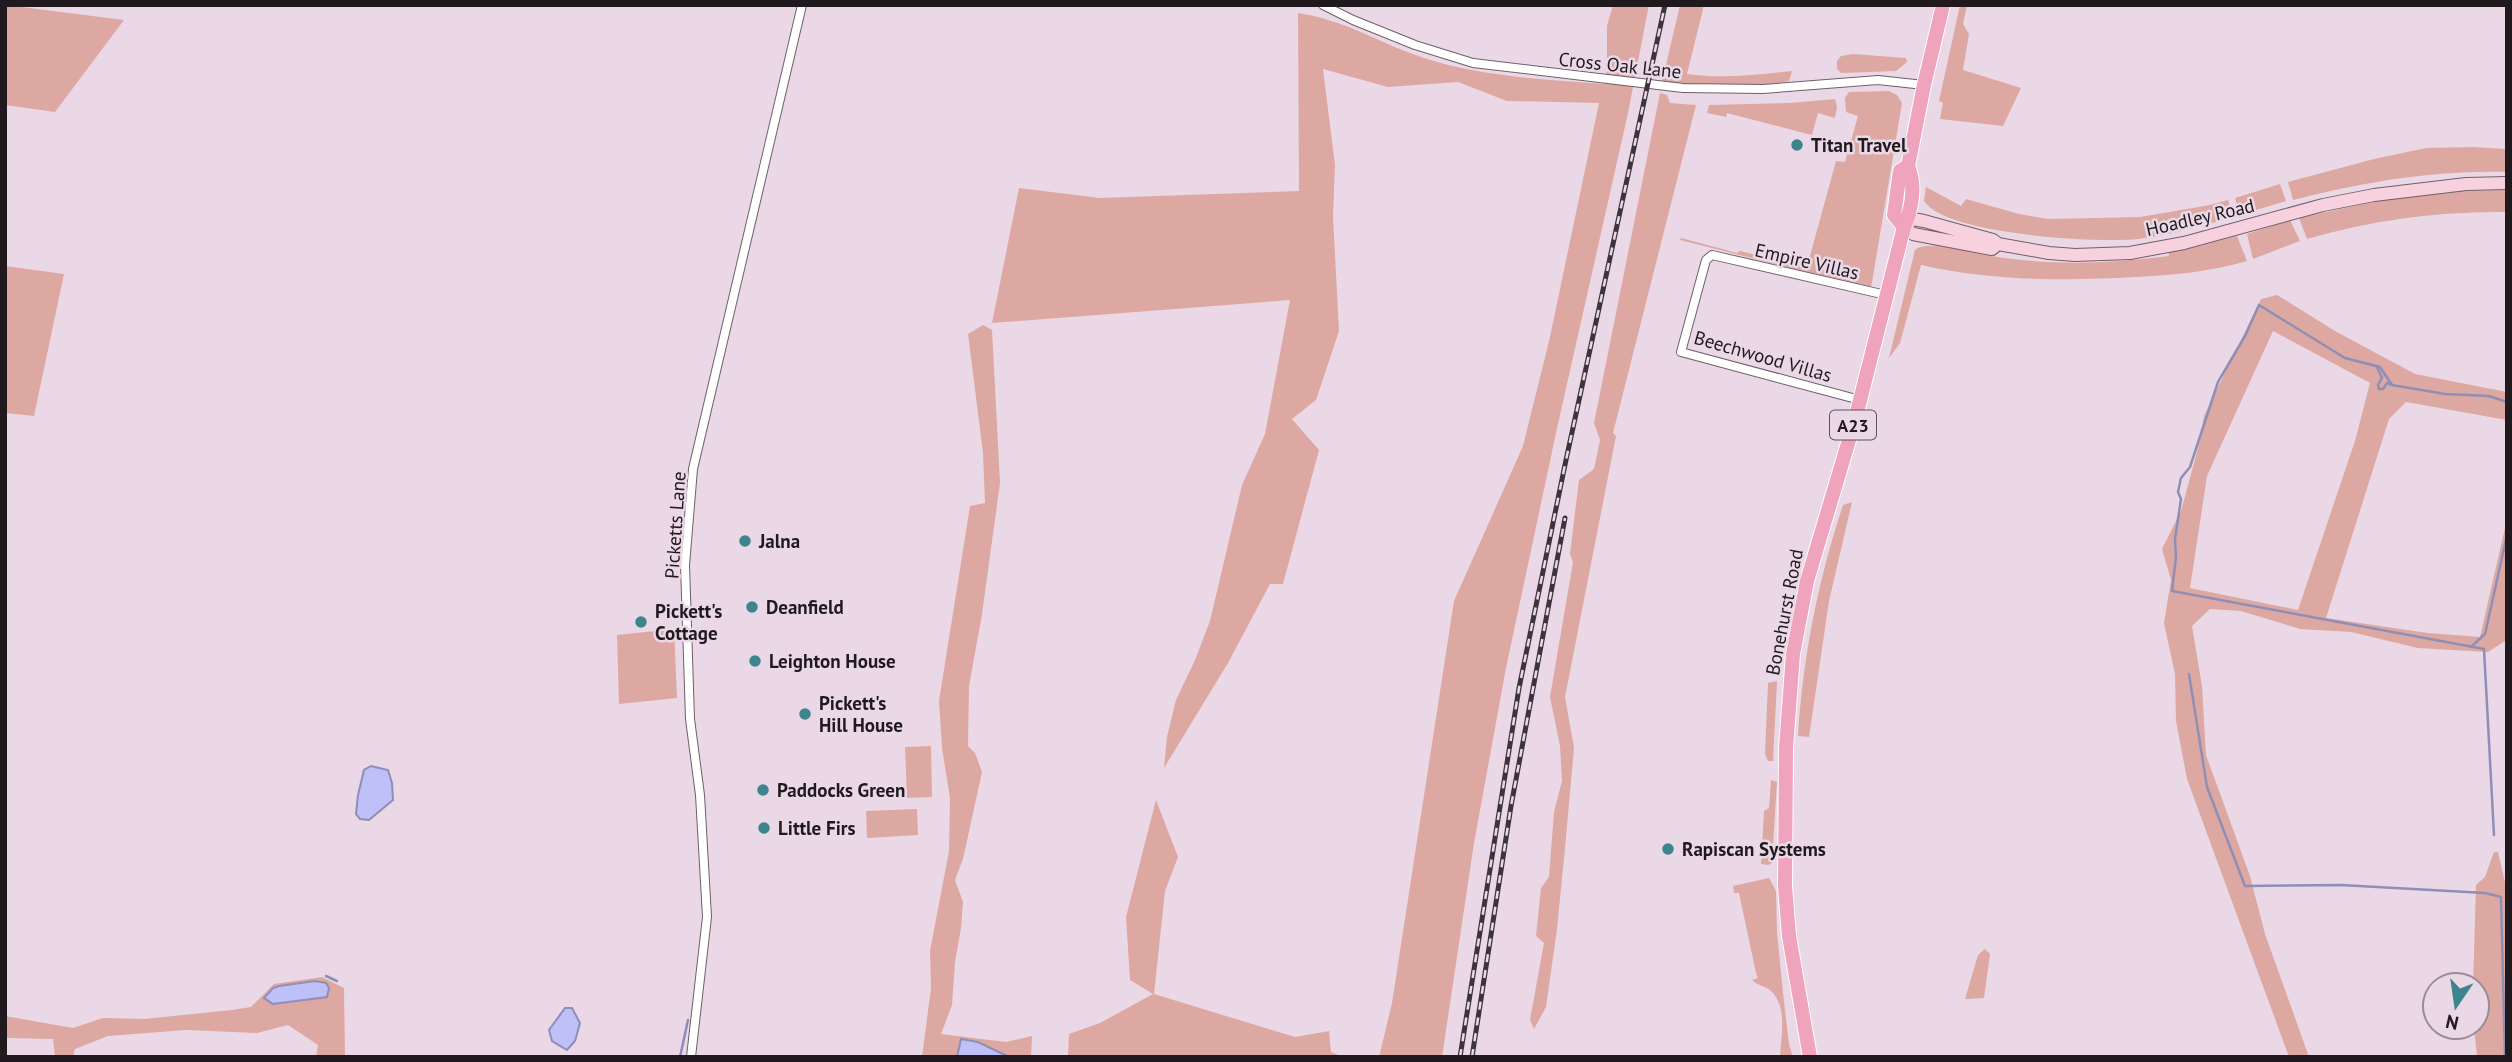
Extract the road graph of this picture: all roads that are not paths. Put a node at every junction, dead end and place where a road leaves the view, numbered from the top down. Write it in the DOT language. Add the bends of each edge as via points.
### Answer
graph roads {
  1 [pos="802,5"];
  2 [pos="1323,5"];
  3 [pos="1943,5"];
  4 [pos="1924,85"];
  5 [pos="2507,183"];
  6 [pos="1904,227"];
  7 [pos="1720,257"];
  8 [pos="1886,295"];
  9 [pos="1860,400"];
  10 [pos="691,1057"];
  11 [pos="1810,1057"];
  1 -- 10 [label="street, Picketts Lane" via="693,470 685,578 690,719 701,795 708,918"];
  2 -- 4 [label="street, Cross Oak Lane" via="1425,49 1485,65 1709,89 1878,80"];
  3 -- 4 [label="main road, Bonehurst Road / A23"];
  4 -- 6 [label="main road, Bonehurst Road / A23" via="1908,166 1913,178 1911,211"];
  5 -- 6 [label="street, Hoadley Road" via="2374,195 2130,253 2075,255 1998,244 1992,249 1913,234"];
  6 -- 8 [label="main road, Bonehurst Road / A23"];
  7 -- 8 [label="street, Empire Villas"];
  7 -- 9 [label="street, Beechwood Villas" via="1712,255 1706,260 1681,352"];
  8 -- 9 [label="main road, Bonehurst Road / A23"];
  9 -- 11 [label="main road, Bonehurst Road / A23" via="1807,581 1791,670 1785,886"];
}
